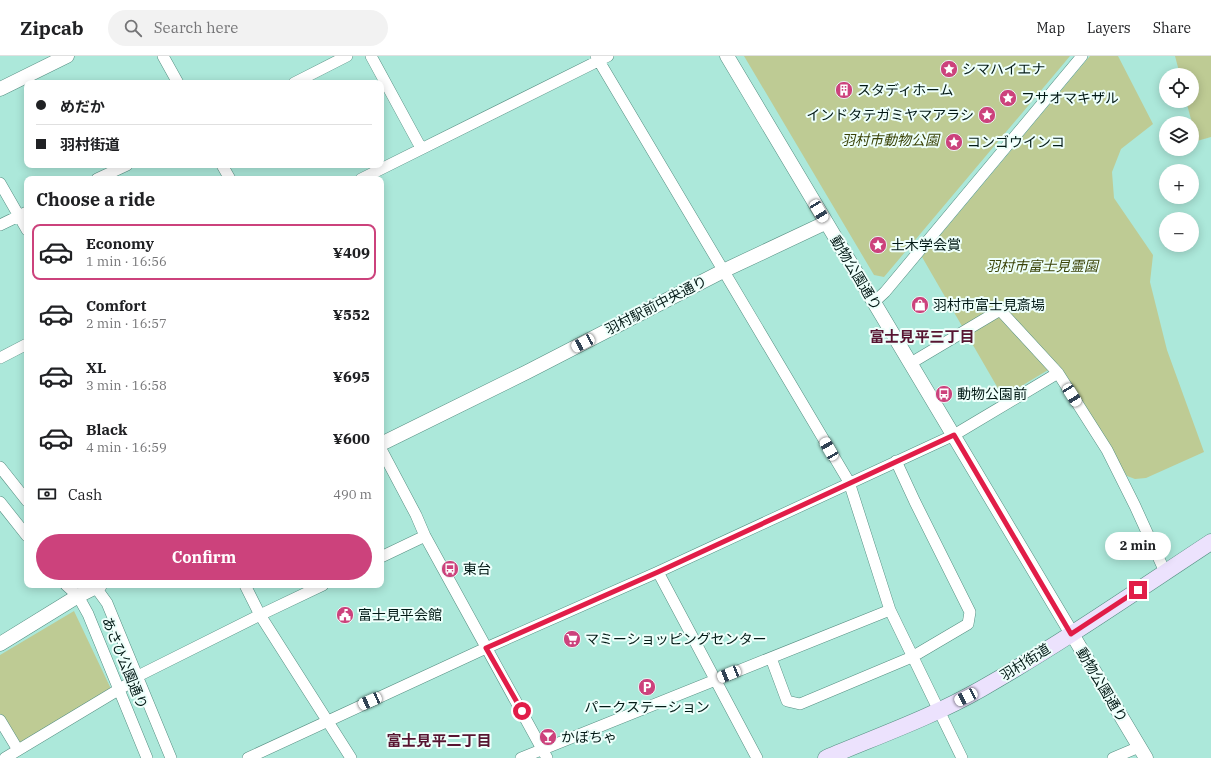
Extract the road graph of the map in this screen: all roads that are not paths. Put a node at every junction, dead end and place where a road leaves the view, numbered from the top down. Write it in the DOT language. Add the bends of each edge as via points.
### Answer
graph roads {
  1 [pos="68,56"];
  2 [pos="163,56"];
  3 [pos="347,56"];
  4 [pos="371,56"];
  5 [pos="727,56"];
  6 [pos="1082,56"];
  7 [pos="601,58"];
  8 [pos="176,80"];
  9 [pos="300,80"];
  10 [pos="0,89"];
  11 [pos="422,148"];
  12 [pos="384,167"];
  13 [pos="121,168"];
  14 [pos="383,168"];
  15 [pos="103,176"];
  16 [pos="367,176"];
  17 [pos="0,183"];
  18 [pos="23,214"];
  19 [pos="826,223"];
  20 [pos="0,225"];
  21 [pos="723,271"];
  22 [pos="873,303"];
  23 [pos="24,346"];
  24 [pos="0,358"];
  25 [pos="911,363"];
  26 [pos="1058,373"];
  27 [pos="954,435"];
  28 [pos="384,443"];
  29 [pos="384,455"];
  30 [pos="896,461"];
  31 [pos="0,467"];
  32 [pos="849,482"];
  33 [pos="24,497"];
  34 [pos="0,502"];
  35 [pos="24,532"];
  36 [pos="425,536"];
  37 [pos="1211,542"];
  38 [pos="384,556"];
  39 [pos="658,572"];
  40 [pos="1165,572"];
  41 [pos="69,588"];
  42 [pos="93,588"];
  43 [pos="98,588"];
  44 [pos="246,588"];
  45 [pos="317,588"];
  46 [pos="78,596"];
  47 [pos="890,610"];
  48 [pos="260,615"];
  49 [pos="1071,634"];
  50 [pos="0,644"];
  51 [pos="486,648"];
  52 [pos="912,657"];
  53 [pos="770,658"];
  54 [pos="138,676"];
  55 [pos="716,680"];
  56 [pos="119,689"];
  57 [pos="939,711"];
  58 [pos="0,720"];
  59 [pos="327,720"];
  60 [pos="18,750"];
  61 [pos="1143,752"];
  62 [pos="545,754"];
  63 [pos="836,756"];
  64 [pos="5,758"];
  65 [pos="147,758"];
  66 [pos="171,758"];
  67 [pos="248,758"];
  68 [pos="352,758"];
  69 [pos="520,758"];
  70 [pos="757,758"];
  71 [pos="962,758"];
  72 [pos="1113,758"];
  1 -- 10 [label="street"];
  2 -- 8 [label="street"];
  3 -- 9 [label="street"];
  4 -- 11 [label="street"];
  5 -- 19 [label="street, 動物公園通り"];
  6 -- 22 [label="street" via="885,292"];
  7 -- 11 [label="street"];
  7 -- 21 [label="street"];
  11 -- 12 [label="street"];
  13 -- 15 [label="street"];
  14 -- 16 [label="street"];
  17 -- 18 [label="street"];
  18 -- 20 [label="street"];
  19 -- 21 [label="street, 羽村駅前中央通り"];
  19 -- 22 [label="street, 動物公園通り"];
  21 -- 28 [label="street, 羽村駅前中央通り"];
  21 -- 32 [label="street"];
  22 -- 25 [label="street, 動物公園通り"];
  23 -- 24 [label="street"];
  25 -- 26 [label="street" via="1000,310"];
  25 -- 27 [label="street, 動物公園通り"];
  26 -- 27 [label="street"];
  26 -- 40 [label="street" via="1107,450"];
  27 -- 30 [label="street"];
  27 -- 49 [label="street, 動物公園通り"];
  29 -- 36 [label="street"];
  30 -- 32 [label="street"];
  30 -- 52 [label="street" via="970,612 968,624"];
  31 -- 33 [label="street"];
  32 -- 39 [label="street"];
  32 -- 47 [label="street"];
  34 -- 35 [label="street"];
  36 -- 38 [label="street"];
  36 -- 51 [label="street"];
  37 -- 40 [label="main road, 羽村街道"];
  39 -- 51 [label="street"];
  39 -- 55 [label="street"];
  40 -- 49 [label="main road, 羽村街道"];
  41 -- 46 [label="street, あさひ公園通り"];
  42 -- 46 [label="street"];
  43 -- 54 [label="street, あさひ公園通り"];
  44 -- 48 [label="street"];
  45 -- 48 [label="street"];
  46 -- 50 [label="street"];
  46 -- 56 [label="street, あさひ公園通り"];
  47 -- 52 [label="street"];
  47 -- 53 [label="street"];
  48 -- 54 [label="street"];
  48 -- 59 [label="street"];
  49 -- 57 [label="main road, 羽村街道" via="980,690"];
  49 -- 61 [label="street, 動物公園通り"];
  51 -- 59 [label="street"];
  51 -- 62 [label="street"];
  52 -- 53 [label="street" via="800,704 787,701"];
  52 -- 57 [label="street"];
  53 -- 55 [label="street"];
  54 -- 56 [label="street"];
  54 -- 66 [label="street, あさひ公園通り"];
  55 -- 62 [label="street"];
  55 -- 70 [label="street"];
  56 -- 60 [label="street"];
  56 -- 65 [label="street, あさひ公園通り"];
  57 -- 63 [label="main road, 羽村街道"];
  57 -- 71 [label="street"];
  58 -- 60 [label="street"];
  59 -- 67 [label="street"];
  59 -- 68 [label="street"];
  60 -- 64 [label="street"];
  61 -- 72 [label="street"];
  62 -- 69 [label="street"];
}
